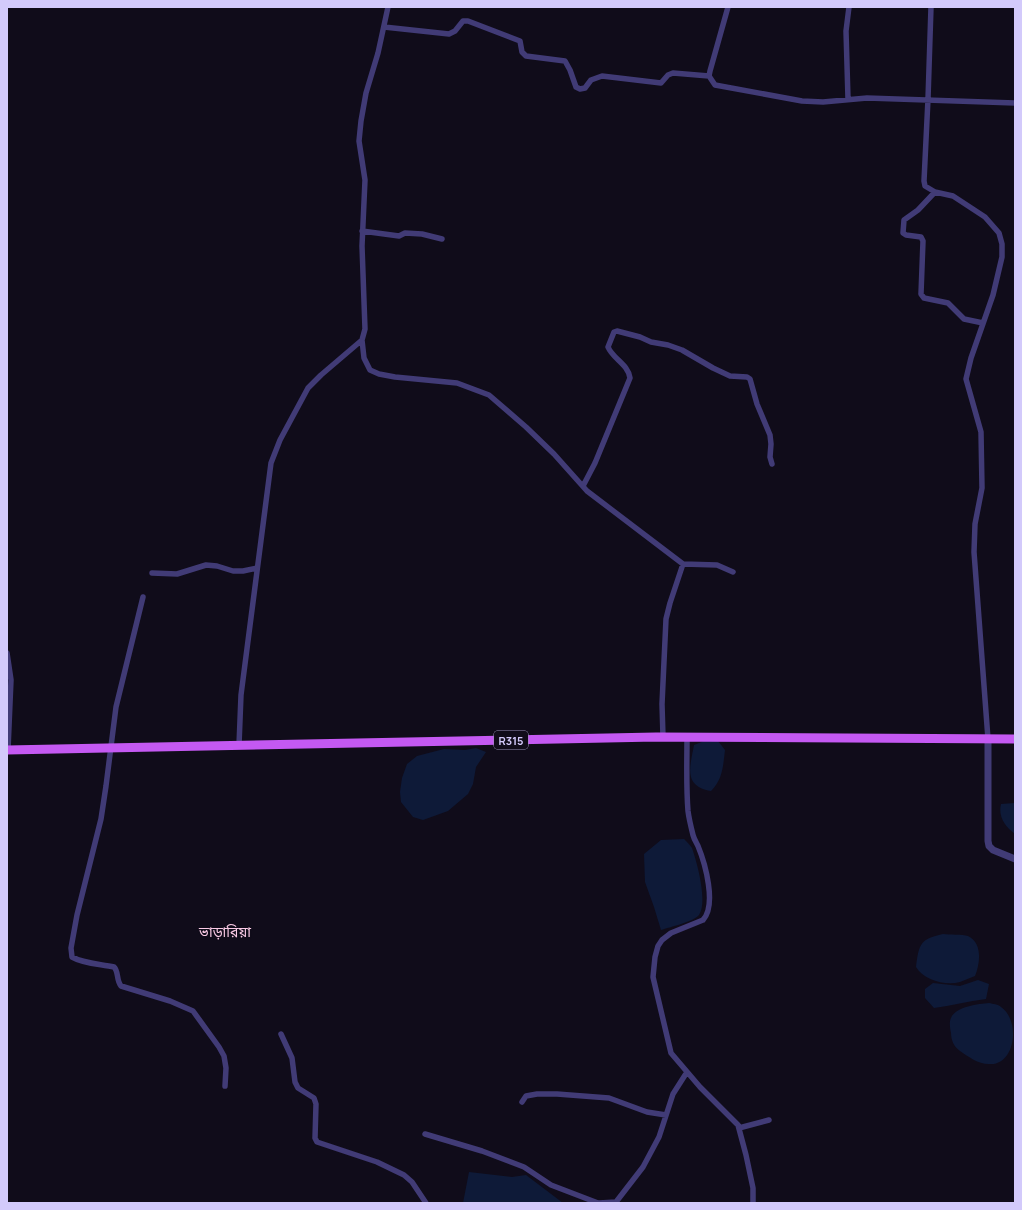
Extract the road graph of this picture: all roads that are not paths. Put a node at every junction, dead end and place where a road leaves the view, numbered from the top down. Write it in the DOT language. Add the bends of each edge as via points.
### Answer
graph roads {
  1 [pos="388,7"];
  2 [pos="728,7"];
  3 [pos="849,7"];
  4 [pos="931,7"];
  5 [pos="384,27"];
  6 [pos="709,76"];
  7 [pos="848,99"];
  8 [pos="928,99"];
  9 [pos="1015,102"];
  10 [pos="935,192"];
  11 [pos="362,231"];
  12 [pos="442,238"];
  13 [pos="983,323"];
  14 [pos="362,340"];
  15 [pos="772,464"];
  16 [pos="582,486"];
  17 [pos="683,564"];
  18 [pos="257,568"];
  19 [pos="152,572"];
  20 [pos="733,572"];
  21 [pos="143,596"];
  22 [pos="7,653"];
  23 [pos="663,737"];
  24 [pos="687,737"];
  25 [pos="988,739"];
  26 [pos="1015,739"];
  27 [pos="240,745"];
  28 [pos="110,748"];
  29 [pos="7,750"];
  30 [pos="1015,859"];
  31 [pos="281,1034"];
  32 [pos="687,1072"];
  33 [pos="225,1086"];
  34 [pos="522,1102"];
  35 [pos="666,1115"];
  36 [pos="769,1120"];
  37 [pos="739,1128"];
  38 [pos="425,1134"];
  39 [pos="426,1203"];
  40 [pos="598,1203"];
  41 [pos="754,1203"];
  1 -- 5 [label="street"];
  2 -- 6 [label="street"];
  3 -- 7 [label="street" via="846,32"];
  4 -- 8 [label="street"];
  5 -- 6 [label="street" via="449,34 463,21 468,21 520,41 522,52 526,56 565,61 576,88 580,89 585,88 591,80 602,76 661,83 673,73"];
  5 -- 11 [label="street" via="366,92 361,121 359,141 365,180"];
  6 -- 7 [label="street" via="715,85 802,101"];
  7 -- 8 [label="street"];
  8 -- 9 [label="street"];
  8 -- 10 [label="street" via="924,181 925,186"];
  10 -- 13 [label="street" via="952,196 965,203 985,217 999,233 1002,257"];
  10 -- 13 [label="street" via="904,220 903,225 903,233 906,235 922,237 921,294 924,298 948,303 964,319"];
  11 -- 12 [label="street" via="399,236 410,233 422,234"];
  11 -- 14 [label="street" via="365,321"];
  13 -- 25 [label="street" via="966,379 981,432 982,488 974,552"];
  14 -- 16 [label="street" via="364,358 370,370 379,374 457,383 490,396 554,454"];
  14 -- 18 [label="street" via="314,382 280,440 271,463"];
  15 -- 16 [label="street" via="770,435 750,379 730,376 682,350 617,331 614,332 608,348 629,373 630,378 595,463"];
  16 -- 17 [label="street"];
  17 -- 20 [label="street" via="717,565"];
  17 -- 23 [label="street" via="666,619"];
  18 -- 19 [label="street" via="233,571 206,565 177,574"];
  18 -- 27 [label="street" via="241,695"];
  21 -- 28 [label="street" via="116,707"];
  22 -- 29 [label="street" via="11,680"];
  23 -- 24 [label="main road, R315"];
  23 -- 27 [label="main road, R315"];
  24 -- 25 [label="main road, R315"];
  24 -- 32 [label="street" via="688,811 693,837 704,865 710,905 703,920 671,933 662,940 655,957 653,977 671,1053"];
  25 -- 26 [label="main road, R315"];
  25 -- 30 [label="street" via="989,846"];
  27 -- 28 [label="main road, R315"];
  28 -- 29 [label="main road, R315"];
  28 -- 33 [label="street" via="101,819 77,915 71,948 72,957 114,967 121,986 193,1011 224,1056"];
  31 -- 39 [label="street" via="292,1058 298,1088 314,1098 316,1104 317,1142 376,1162 404,1175"];
  32 -- 35 [label="street" via="673,1094"];
  32 -- 37 [label="street"];
  34 -- 35 [label="street" via="526,1096 538,1094 609,1098 647,1112"];
  35 -- 40 [label="street" via="643,1167 616,1202"];
  36 -- 37 [label="street"];
  37 -- 41 [label="street"];
  38 -- 40 [label="street" via="524,1167 551,1185"];
}
